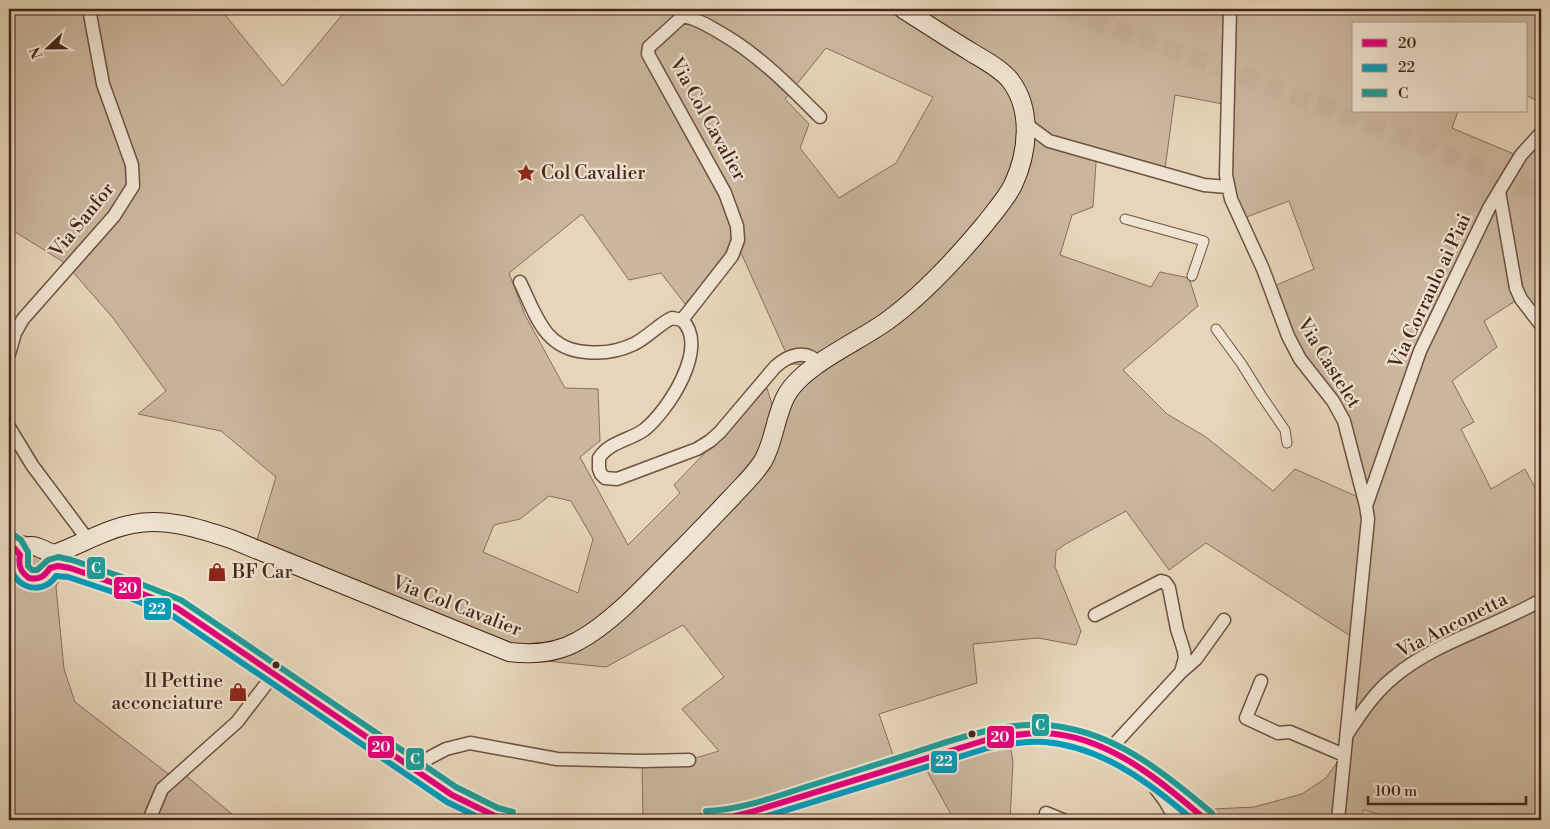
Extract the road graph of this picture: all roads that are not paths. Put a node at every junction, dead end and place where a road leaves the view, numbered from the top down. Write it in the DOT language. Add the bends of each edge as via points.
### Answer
graph roads {
  1 [pos="89,9"];
  2 [pos="903,9"];
  3 [pos="1230,9"];
  4 [pos="820,117"];
  5 [pos="1026,124"];
  6 [pos="1541,133"];
  7 [pos="1227,187"];
  8 [pos="1499,191"];
  9 [pos="1126,219"];
  10 [pos="1192,276"];
  11 [pos="520,282"];
  12 [pos="682,320"];
  13 [pos="1541,325"];
  14 [pos="1216,328"];
  15 [pos="9,354"];
  16 [pos="819,364"];
  17 [pos="9,427"];
  18 [pos="1287,443"];
  19 [pos="1366,506"];
  20 [pos="85,541"];
  21 [pos="17,561"];
  22 [pos="60,562"];
  23 [pos="1541,600"];
  24 [pos="1095,615"];
  25 [pos="1224,620"];
  26 [pos="1181,672"];
  27 [pos="273,674"];
  28 [pos="1260,681"];
  29 [pos="1346,736"];
  30 [pos="1109,750"];
  31 [pos="1344,755"];
  32 [pos="689,760"];
  33 [pos="415,770"];
  34 [pos="1157,778"];
  35 [pos="1046,813"];
  36 [pos="495,818"];
  37 [pos="149,820"];
  38 [pos="511,820"];
  39 [pos="715,820"];
  40 [pos="1063,820"];
  41 [pos="1176,820"];
  42 [pos="1206,820"];
  43 [pos="1338,820"];
  1 -- 15 [label="street, Via Sanfor" via="103,84 132,165 133,186 114,216 23,319"];
  2 -- 5 [label="main road, Via Col Cavalier" via="1004,73 1020,98"];
  3 -- 7 [label="street, Via Castelet"];
  4 -- 12 [label="street, Via Col Cavalier" via="742,45 696,19 683,16 649,47 648,54 725,193 737,226 738,240 732,256"];
  5 -- 7 [label="street" via="1049,141 1204,184"];
  5 -- 16 [label="main road, Via Col Cavalier" via="1024,147 1014,183 968,244 907,306"];
  6 -- 8 [label="street, Via Corraulo ai Piai" via="1520,155"];
  7 -- 19 [label="street, Via Castelet" via="1293,347 1342,416"];
  8 -- 13 [label="street" via="1516,288"];
  8 -- 19 [label="street, Via Corraulo ai Piai" via="1420,351"];
  9 -- 10 [label="street" via="1204,241"];
  11 -- 12 [label="street" via="544,330 556,343 574,351 612,351 636,343 669,320"];
  12 -- 16 [label="street" via="690,329 691,348 682,379 650,425 602,454 599,469 605,478 623,477 710,441 785,359 807,354"];
  14 -- 18 [label="street" via="1285,430"];
  16 -- 20 [label="main road, Via Col Cavalier" via="798,380 788,393 767,453 752,475 703,528 609,619 586,637 561,649 530,654 509,652 204,530 146,522 120,527"];
  17 -- 20 [label="street"];
  19 -- 29 [label="street, Via Anconetta" via="1368,519"];
  20 -- 22 [label="main road, Via Col Cavalier"];
  21 -- 22 [label="main road" via="40,547"];
  21 -- 22 [label="main road, Via Col Cavalier" via="40,578"];
  22 -- 27 [label="street" via="177,608"];
  23 -- 29 [label="street, Via Anconetta" via="1460,638 1394,676 1374,696"];
  24 -- 26 [label="street" via="1165,582 1184,651"];
  25 -- 26 [label="street" via="1196,659"];
  26 -- 30 [label="street"];
  27 -- 33 [label="street"];
  27 -- 37 [label="street" via="237,722 162,789"];
  28 -- 31 [label="street" via="1246,718 1278,733 1290,732"];
  29 -- 31 [label="street, Via Anconetta"];
  30 -- 34 [label="street"];
  30 -- 39 [label="street" via="1064,736 1036,733 1003,736 759,810"];
  31 -- 43 [label="street, Via Anconetta"];
  32 -- 33 [label="street" via="642,762 557,758 470,743 446,748"];
  33 -- 36 [label="street"];
  34 -- 41 [label="street" via="1154,782 1156,789"];
  34 -- 42 [label="street"];
  35 -- 40 [label="street"];
  36 -- 38 [label="street"];
}
